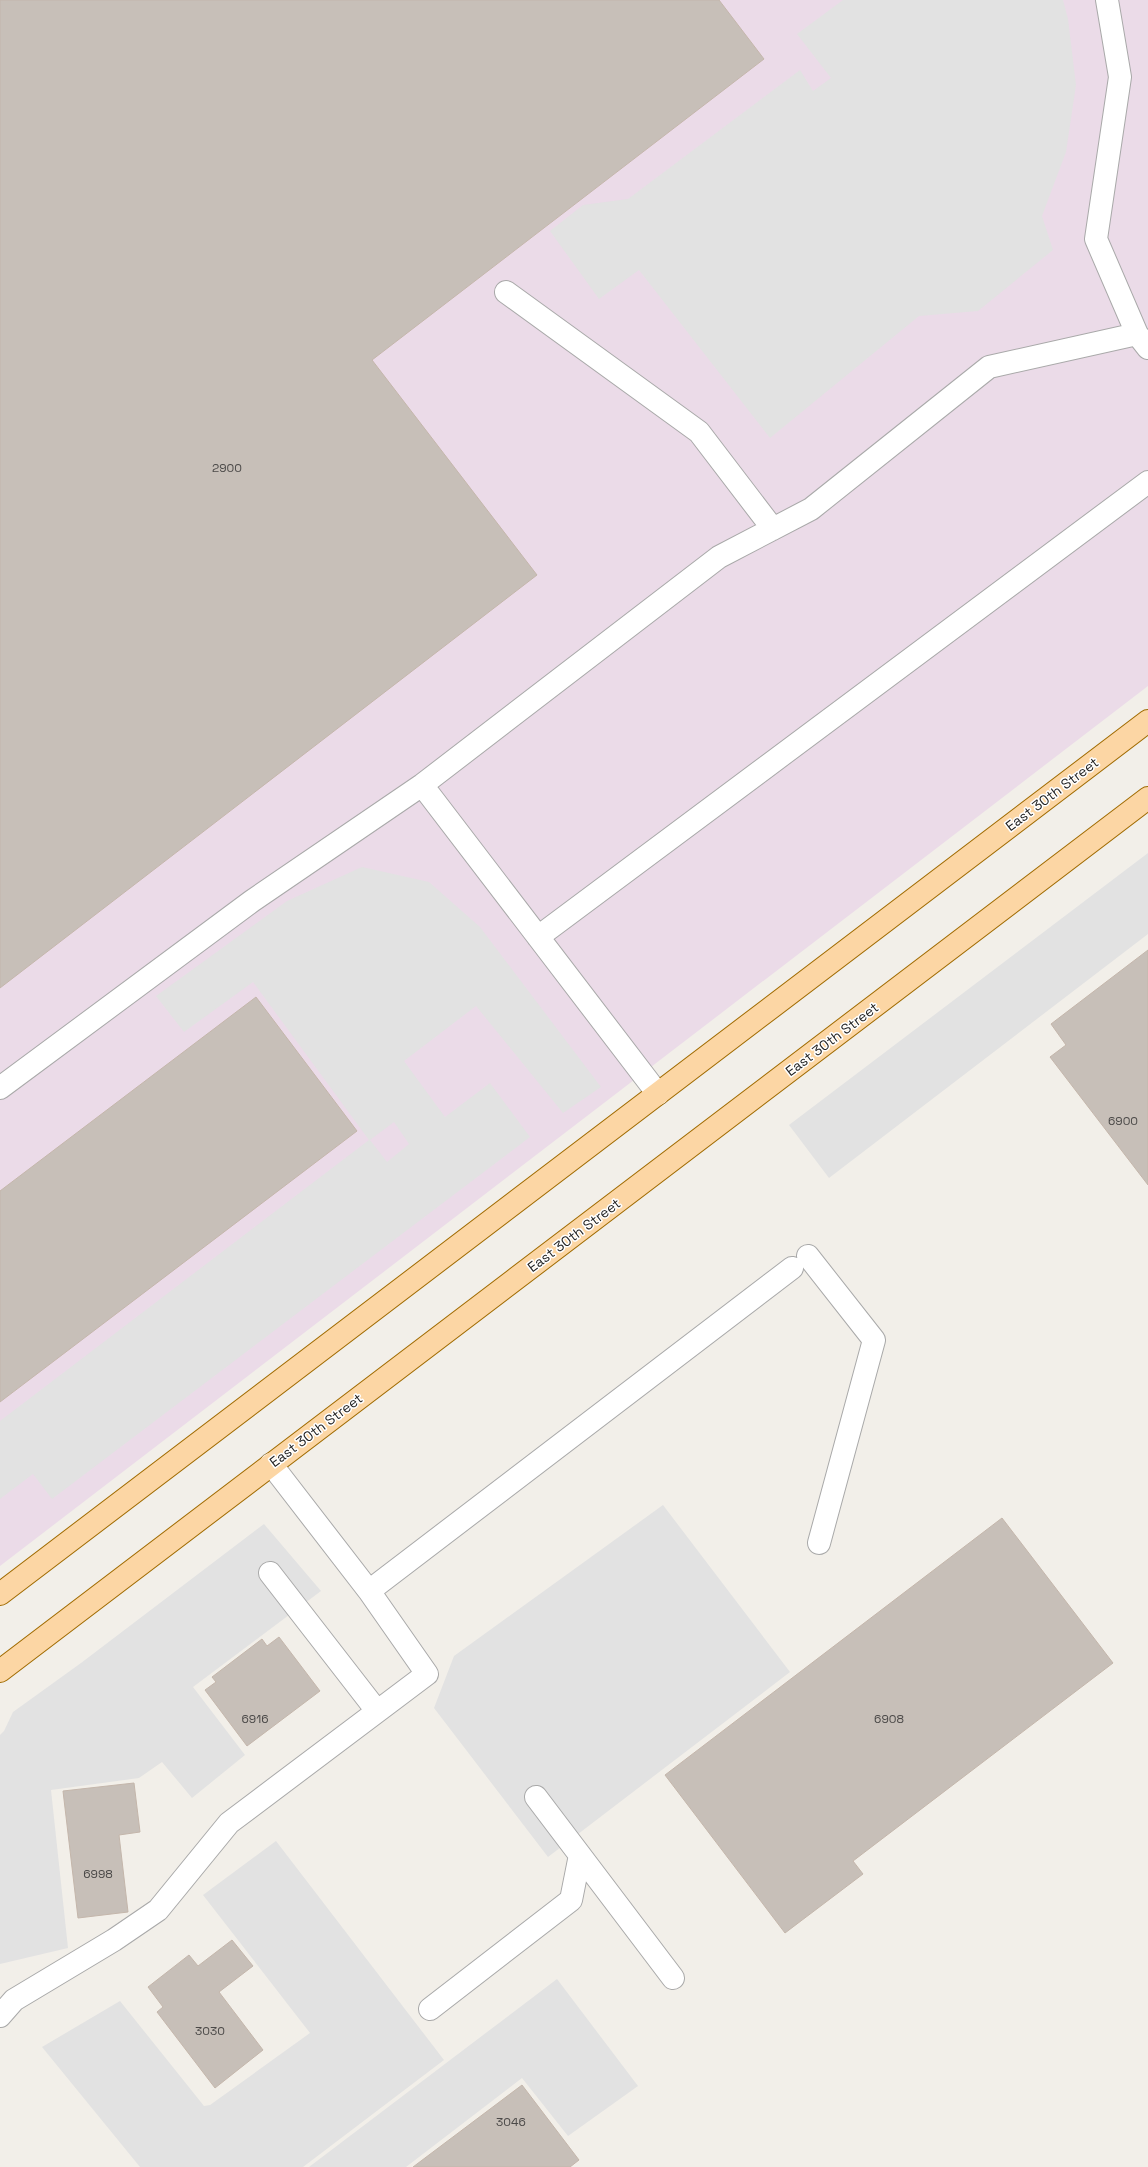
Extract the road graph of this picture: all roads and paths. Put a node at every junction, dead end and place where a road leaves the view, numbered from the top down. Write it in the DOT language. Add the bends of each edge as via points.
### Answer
graph roads {
  1 [pos="1106,0"];
  2 [pos="506,292"];
  3 [pos="1143,341"];
  4 [pos="1148,482"];
  5 [pos="773,528"];
  6 [pos="1148,721"];
  7 [pos="422,785"];
  8 [pos="1148,798"];
  9 [pos="538,937"];
  10 [pos="0,1088"];
  11 [pos="658,1094"];
  12 [pos="271,1464"];
  13 [pos="819,1543"];
  14 [pos="270,1573"];
  15 [pos="369,1592"];
  16 [pos="0,1594"];
  17 [pos="0,1671"];
  18 [pos="377,1711"];
  19 [pos="536,1797"];
  20 [pos="580,1855"];
  21 [pos="673,1978"];
  22 [pos="430,2009"];
  23 [pos="0,2016"];
  1 -- 3 [label="lane" via="1120,77 1096,239"];
  2 -- 5 [label="lane" via="699,432"];
  3 -- 5 [label="lane" via="989,367 811,509"];
  4 -- 9 [label="lane"];
  5 -- 7 [label="lane" via="719,557"];
  6 -- 11 [label="main road, East 30th Street"];
  7 -- 9 [label="lane"];
  7 -- 10 [label="lane" via="252,901"];
  8 -- 12 [label="main road, East 30th Street"];
  9 -- 11 [label="lane"];
  11 -- 16 [label="main road, East 30th Street"];
  12 -- 15 [label="lane"];
  12 -- 17 [label="main road, East 30th Street"];
  13 -- 15 [label="lane" via="874,1340 800,1262"];
  14 -- 18 [label="lane"];
  15 -- 18 [label="lane" via="427,1674"];
  18 -- 23 [label="lane" via="229,1823 158,1910 114,1940 14,2000"];
  19 -- 20 [label="lane"];
  20 -- 21 [label="lane"];
  20 -- 22 [label="lane" via="571,1900"];
}
